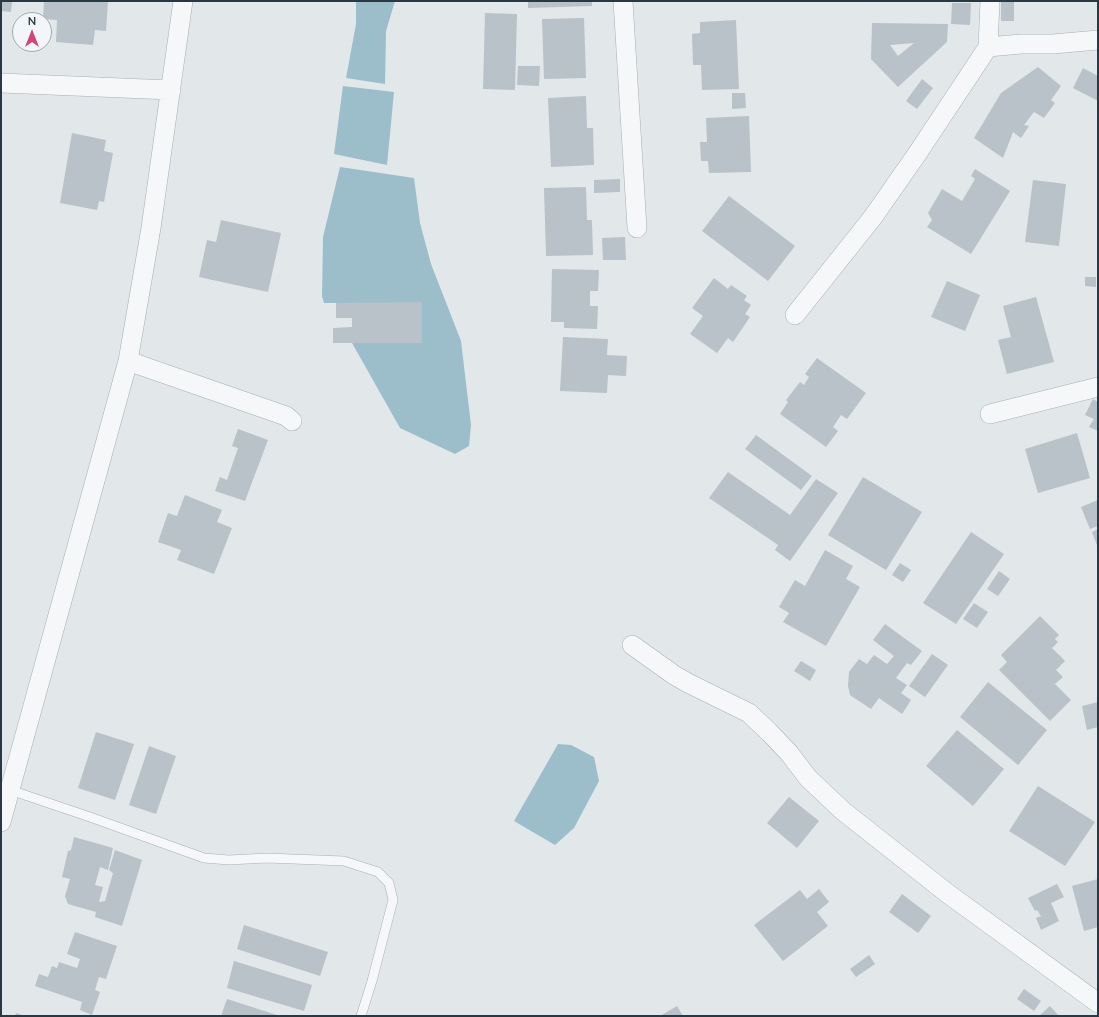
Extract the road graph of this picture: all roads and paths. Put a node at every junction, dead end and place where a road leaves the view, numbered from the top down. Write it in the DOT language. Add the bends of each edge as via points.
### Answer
graph roads {
  1 [pos="183,1"];
  2 [pos="623,1"];
  3 [pos="990,1"];
  4 [pos="1098,40"];
  5 [pos="988,47"];
  6 [pos="1,82"];
  7 [pos="171,90"];
  8 [pos="637,228"];
  9 [pos="795,315"];
  10 [pos="128,361"];
  11 [pos="1098,386"];
  12 [pos="990,414"];
  13 [pos="292,421"];
  14 [pos="632,645"];
  15 [pos="10,790"];
  16 [pos="1,822"];
  17 [pos="1098,1003"];
  18 [pos="361,1016"];
  1 -- 7 [label="street"];
  2 -- 8 [label="street"];
  3 -- 5 [label="street"];
  4 -- 5 [label="street"];
  5 -- 9 [label="street" via="873,217"];
  6 -- 7 [label="street"];
  7 -- 10 [label="street"];
  10 -- 13 [label="street" via="286,416"];
  10 -- 15 [label="street"];
  11 -- 12 [label="street"];
  14 -- 17 [label="street" via="674,675 749,713 789,753 808,778 843,811 947,893"];
  15 -- 16 [label="street"];
  15 -- 18 [label="lane" via="204,858 344,861 378,872 389,883 393,900"];
}
